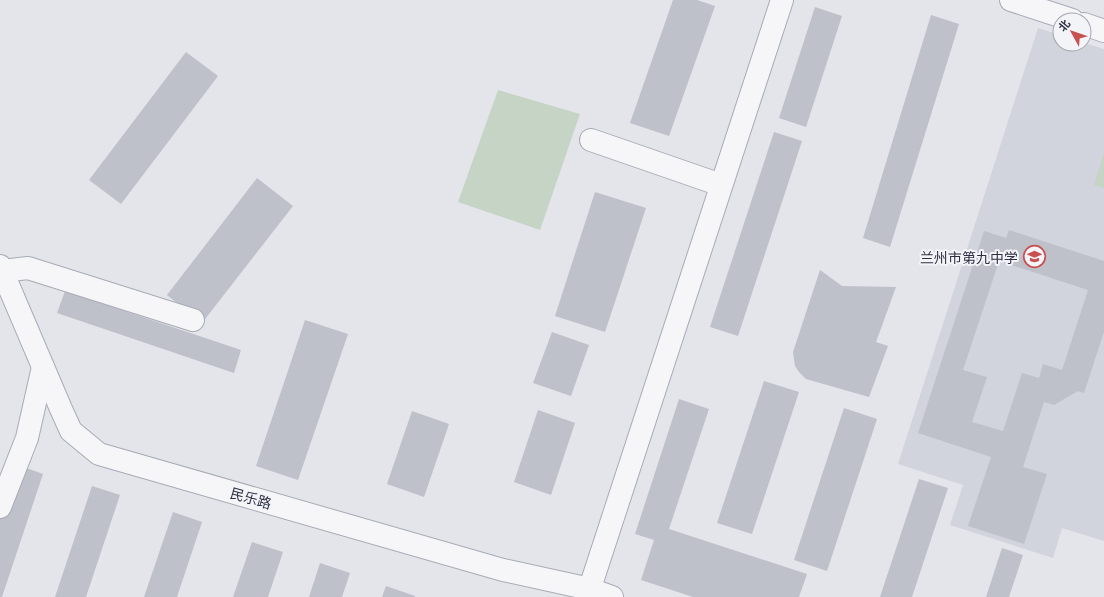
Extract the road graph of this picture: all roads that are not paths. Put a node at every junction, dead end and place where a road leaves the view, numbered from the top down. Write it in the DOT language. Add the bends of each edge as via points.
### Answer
graph roads {
  1 [pos="782,0"];
  2 [pos="1011,0"];
  3 [pos="1052,13"];
  4 [pos="1092,26"];
  5 [pos="1104,30"];
  6 [pos="591,140"];
  7 [pos="721,185"];
  8 [pos="1,269"];
  9 [pos="193,320"];
  10 [pos="43,367"];
  11 [pos="0,507"];
  12 [pos="588,593"];
  13 [pos="612,597"];
  1 -- 7 [label="street"];
  2 -- 3 [label="street"];
  4 -- 5 [label="street"];
  6 -- 7 [label="street"];
  7 -- 12 [label="street"];
  8 -- 9 [label="street" via="28,268"];
  8 -- 10 [label="street, 民乐路"];
  10 -- 11 [label="street" via="27,438"];
  10 -- 12 [label="street, 民乐路" via="71,431 99,454"];
  12 -- 13 [label="street, 民乐路"];
}
